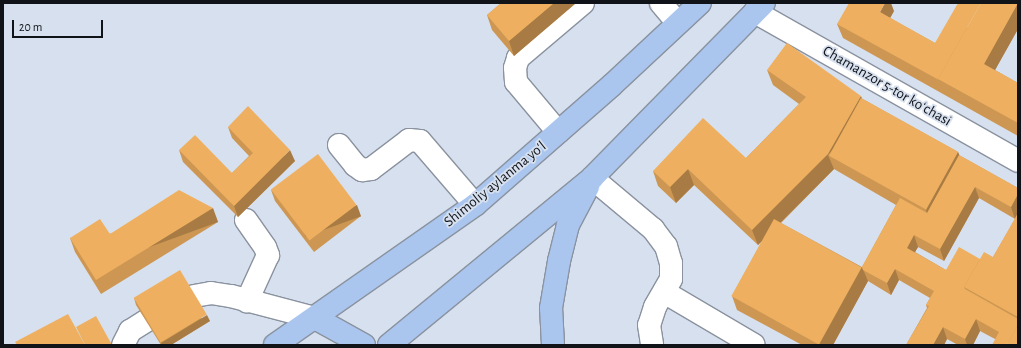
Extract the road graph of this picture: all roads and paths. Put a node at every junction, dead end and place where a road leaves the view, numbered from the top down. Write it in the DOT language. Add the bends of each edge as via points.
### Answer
graph roads {
  1 [pos="583,3"];
  2 [pos="661,3"];
  3 [pos="700,3"];
  4 [pos="759,7"];
  5 [pos="678,23"];
  6 [pos="558,132"];
  7 [pos="339,145"];
  8 [pos="1018,161"];
  9 [pos="592,178"];
  10 [pos="475,205"];
  11 [pos="246,220"];
  12 [pos="664,292"];
  13 [pos="194,296"];
  14 [pos="247,301"];
  15 [pos="315,318"];
  16 [pos="146,321"];
  17 [pos="124,345"];
  18 [pos="275,345"];
  19 [pos="364,345"];
  20 [pos="389,345"];
  21 [pos="552,345"];
  22 [pos="652,345"];
  23 [pos="754,345"];
  1 -- 6 [label="street" via="518,58 515,68 516,82"];
  2 -- 5 [label="street"];
  3 -- 5 [label="main road, Shimoliy aylanma yoʻl"];
  4 -- 8 [label="street, Chamanzor 5-tor koʻchasi"];
  4 -- 9 [label="main road"];
  5 -- 6 [label="main road, Shimoliy aylanma yoʻl"];
  6 -- 10 [label="main road, Shimoliy aylanma yoʻl"];
  7 -- 10 [label="street" via="362,170 371,169 409,140 420,141"];
  9 -- 12 [label="street" via="653,229 666,246 672,279"];
  9 -- 20 [label="main road"];
  9 -- 21 [label="main road" via="568,225 559,261 551,308"];
  10 -- 15 [label="main road, Shimoliy aylanma yoʻl"];
  11 -- 14 [label="street" via="268,255"];
  12 -- 22 [label="street" via="649,325"];
  12 -- 23 [label="street"];
  13 -- 14 [label="street" via="211,293"];
  14 -- 15 [label="street"];
  15 -- 18 [label="main road, Shimoliy aylanma yoʻl"];
  15 -- 19 [label="main road"];
  16 -- 17 [label="street" via="130,331"];
}
